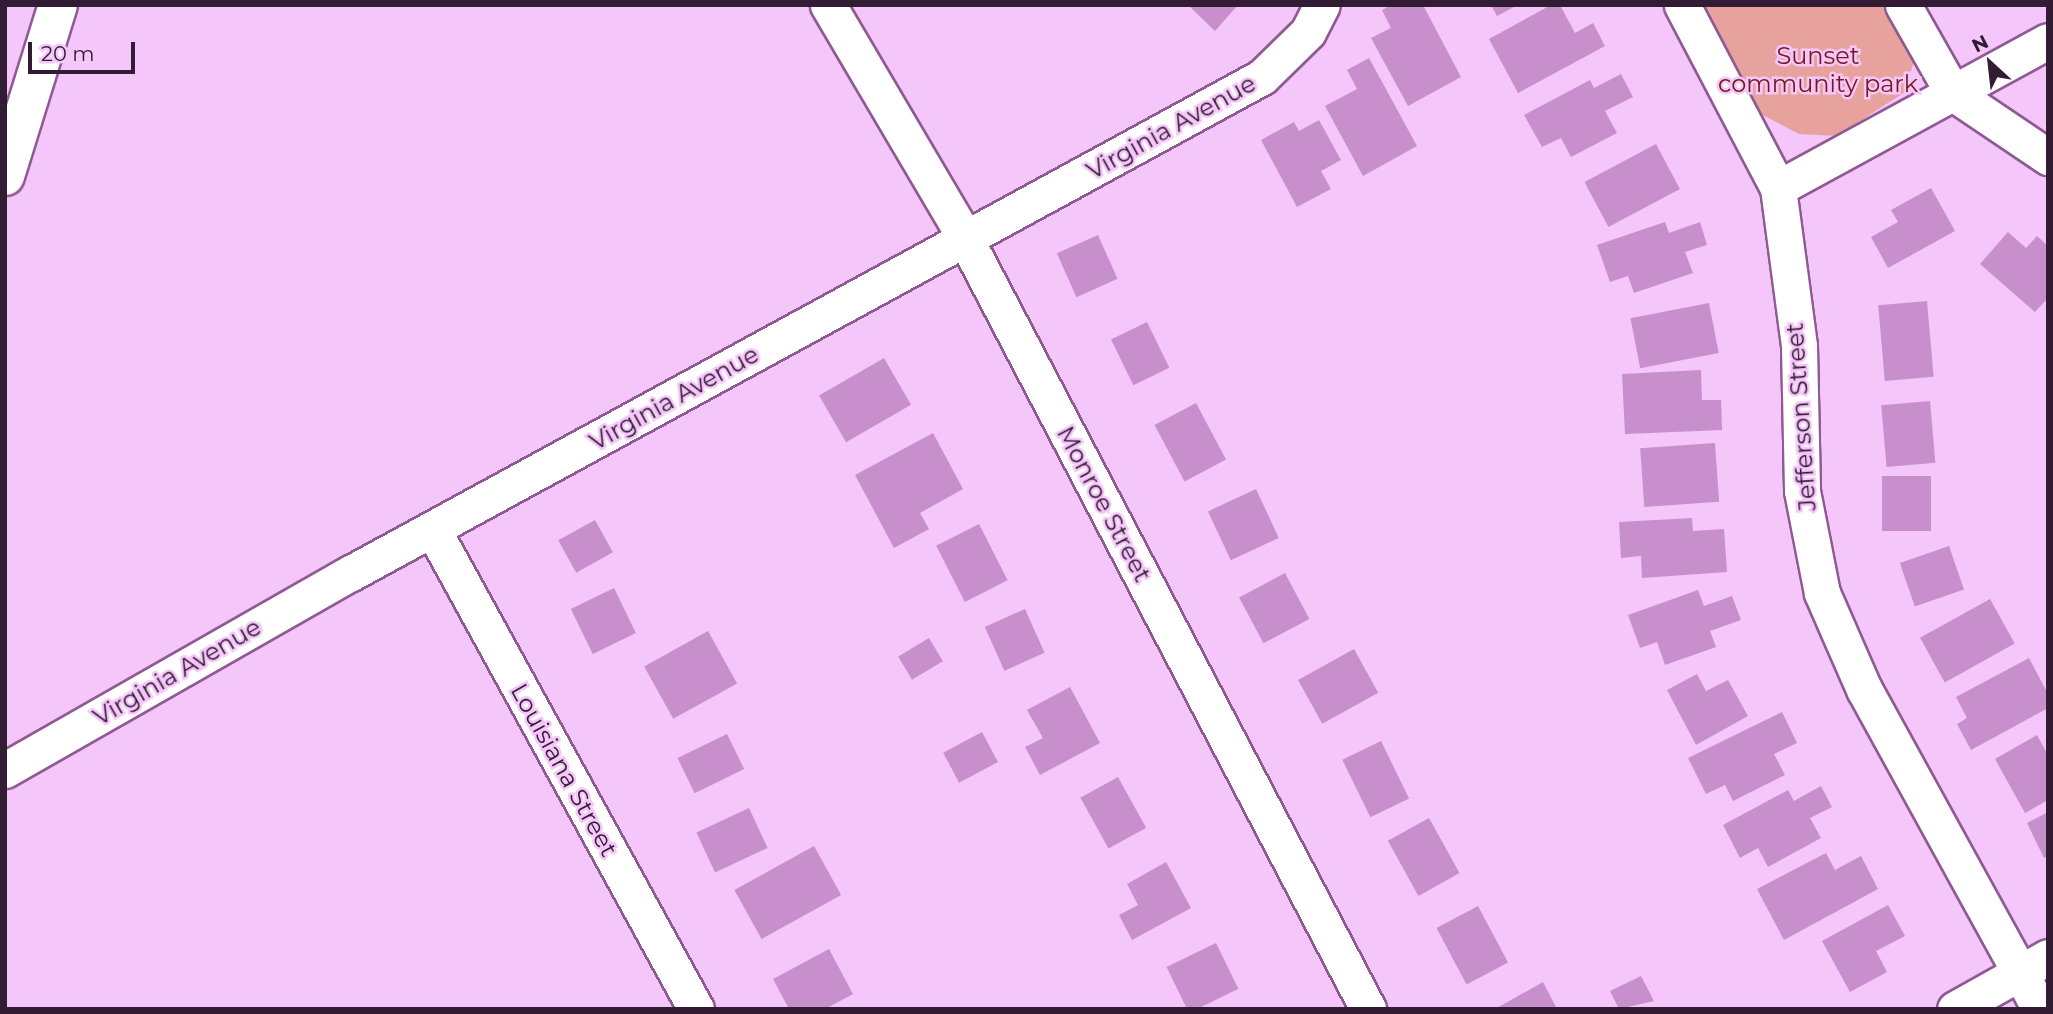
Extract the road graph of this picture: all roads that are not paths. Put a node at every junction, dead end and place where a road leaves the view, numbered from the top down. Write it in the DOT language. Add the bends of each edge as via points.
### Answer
graph roads {
  1 [pos="58,5"];
  2 [pos="828,5"];
  3 [pos="1322,5"];
  4 [pos="1682,5"];
  5 [pos="1903,5"];
  6 [pos="2048,41"];
  7 [pos="1953,93"];
  8 [pos="2048,157"];
  9 [pos="5,176"];
  10 [pos="1778,188"];
  11 [pos="965,238"];
  12 [pos="433,530"];
  13 [pos="5,771"];
  14 [pos="2034,965"];
  15 [pos="696,1009"];
  16 [pos="1368,1009"];
  17 [pos="1955,1009"];
  18 [pos="2039,1009"];
  1 -- 9 [label="street"];
  2 -- 11 [label="street, Monroe Street"];
  3 -- 11 [label="street, Virginia Avenue" via="1308,32 1262,77"];
  4 -- 10 [label="street, Jefferson Street"];
  5 -- 7 [label="street"];
  6 -- 7 [label="street"];
  7 -- 8 [label="street"];
  7 -- 10 [label="street"];
  10 -- 14 [label="street, Jefferson Street" via="1799,346 1802,491 1822,593 1864,689"];
  11 -- 12 [label="street, Virginia Avenue"];
  11 -- 16 [label="street, Monroe Street"];
  12 -- 13 [label="street, Virginia Avenue"];
  12 -- 15 [label="street, Louisiana Street"];
  14 -- 17 [label="street"];
  14 -- 18 [label="street, Jefferson Street"];
}
